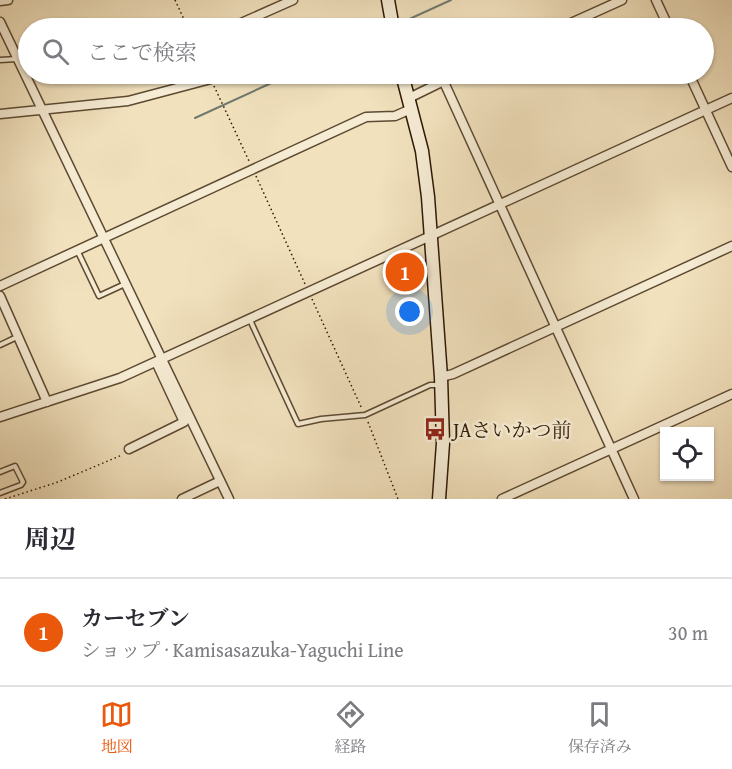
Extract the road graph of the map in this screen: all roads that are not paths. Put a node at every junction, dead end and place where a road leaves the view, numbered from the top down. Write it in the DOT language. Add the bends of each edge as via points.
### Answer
graph roads {
  1 [pos="8,0"];
  2 [pos="293,0"];
  3 [pos="388,0"];
  4 [pos="622,0"];
  5 [pos="656,0"];
  6 [pos="0,1"];
  7 [pos="252,18"];
  8 [pos="391,18"];
  9 [pos="583,18"];
  10 [pos="664,18"];
  11 [pos="0,22"];
  12 [pos="18,59"];
  13 [pos="0,60"];
  14 [pos="30,84"];
  15 [pos="184,84"];
  16 [pos="405,84"];
  17 [pos="437,84"];
  18 [pos="445,84"];
  19 [pos="694,84"];
  20 [pos="732,98"];
  21 [pos="410,103"];
  22 [pos="42,110"];
  23 [pos="706,110"];
  24 [pos="0,114"];
  25 [pos="732,167"];
  26 [pos="500,205"];
  27 [pos="432,235"];
  28 [pos="103,237"];
  29 [pos="732,246"];
  30 [pos="78,250"];
  31 [pos="125,284"];
  32 [pos="0,286"];
  33 [pos="0,296"];
  34 [pos="250,320"];
  35 [pos="555,327"];
  36 [pos="18,336"];
  37 [pos="0,345"];
  38 [pos="159,361"];
  39 [pos="441,381"];
  40 [pos="732,394"];
  41 [pos="47,402"];
  42 [pos="181,407"];
  43 [pos="0,417"];
  44 [pos="129,449"];
  45 [pos="611,449"];
  46 [pos="0,472"];
  47 [pos="220,482"];
  48 [pos="0,493"];
  49 [pos="182,499"];
  50 [pos="229,499"];
  51 [pos="439,499"];
  52 [pos="502,499"];
  53 [pos="634,499"];
  1 -- 6 [label="street"];
  2 -- 7 [label="street"];
  3 -- 8 [label="main road"];
  4 -- 9 [label="street"];
  5 -- 10 [label="street"];
  11 -- 12 [label="street"];
  12 -- 13 [label="lane"];
  14 -- 22 [label="street"];
  15 -- 22 [label="street" via="136,99"];
  16 -- 21 [label="main road"];
  17 -- 21 [label="street"];
  18 -- 26 [label="street"];
  19 -- 23 [label="street"];
  20 -- 23 [label="street"];
  21 -- 27 [label="main road" via="422,152"];
  21 -- 28 [label="street" via="395,116 366,117"];
  22 -- 24 [label="street"];
  22 -- 28 [label="street"];
  23 -- 25 [label="street"];
  23 -- 26 [label="street"];
  26 -- 27 [label="street"];
  26 -- 35 [label="street"];
  27 -- 34 [label="street"];
  27 -- 39 [label="main road"];
  28 -- 30 [label="street"];
  28 -- 31 [label="street"];
  29 -- 35 [label="street"];
  30 -- 31 [label="lane" via="99,296"];
  30 -- 32 [label="street"];
  31 -- 38 [label="street"];
  33 -- 36 [label="street"];
  34 -- 38 [label="street"];
  34 -- 39 [label="lane" via="298,424 365,415"];
  35 -- 39 [label="street"];
  35 -- 45 [label="street"];
  36 -- 37 [label="lane"];
  36 -- 41 [label="street"];
  38 -- 41 [label="street"];
  38 -- 42 [label="street"];
  39 -- 51 [label="main road" via="443,443"];
  40 -- 45 [label="street"];
  41 -- 43 [label="street"];
  42 -- 44 [label="street" via="184,422"];
  42 -- 47 [label="street"];
  45 -- 52 [label="street"];
  45 -- 53 [label="street"];
  46 -- 48 [label="lane" via="15,466 23,482"];
  47 -- 49 [label="street"];
  47 -- 50 [label="street"];
}
